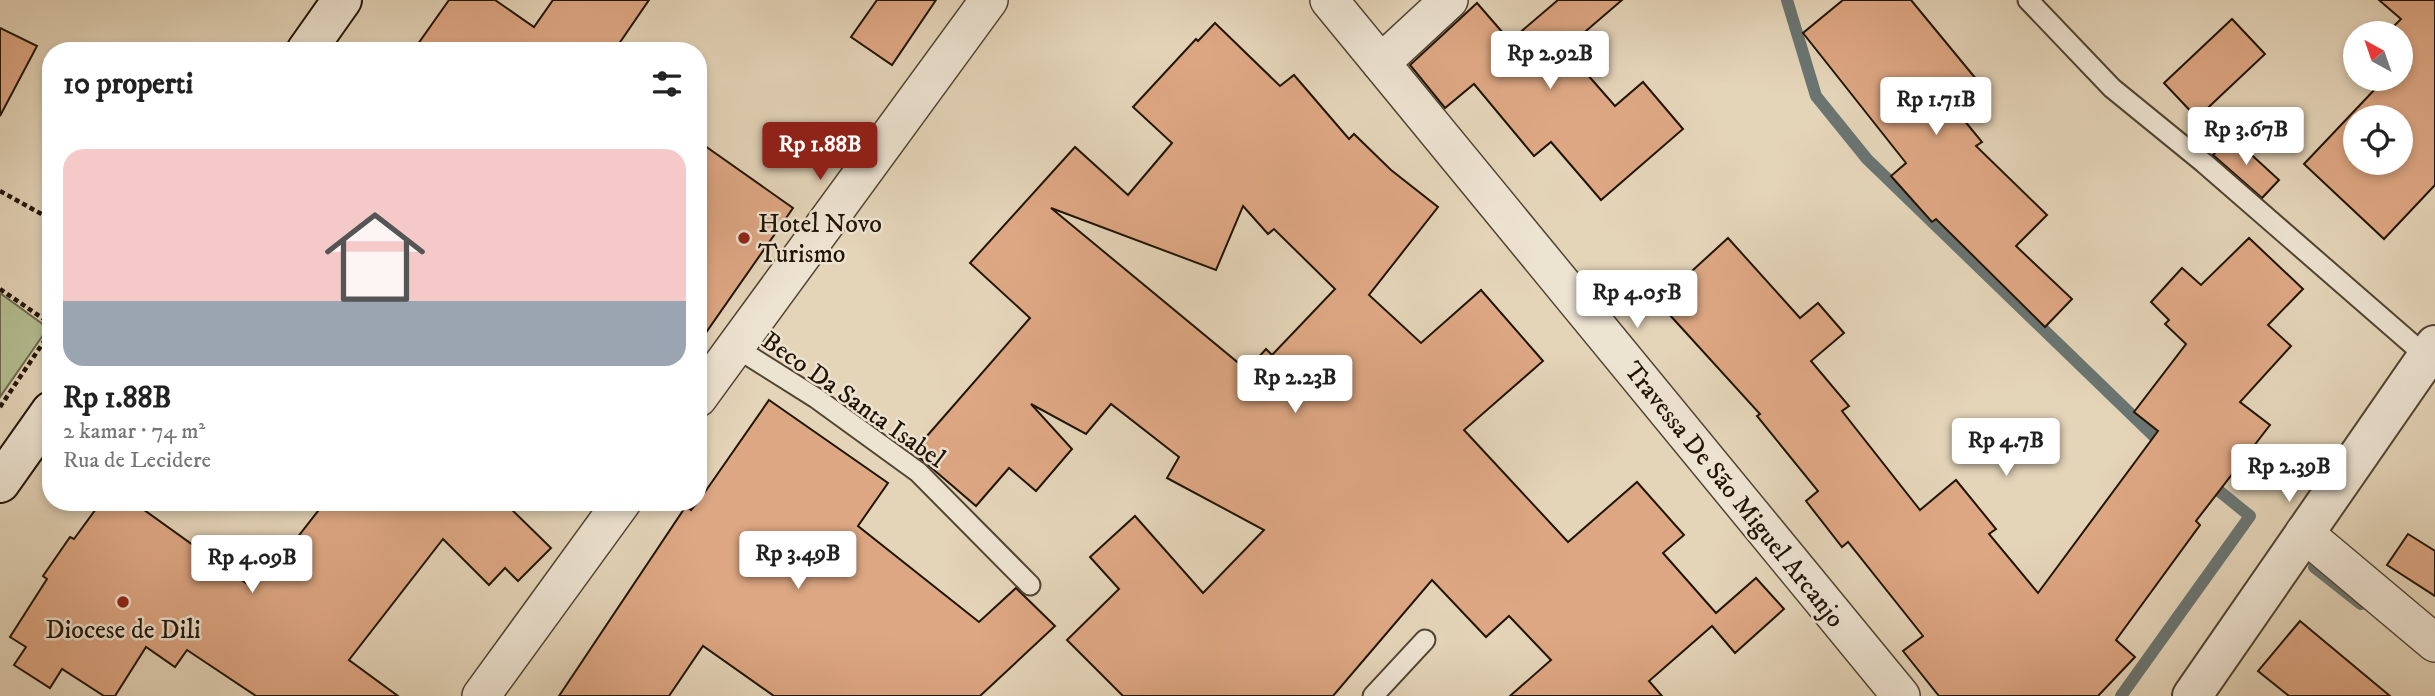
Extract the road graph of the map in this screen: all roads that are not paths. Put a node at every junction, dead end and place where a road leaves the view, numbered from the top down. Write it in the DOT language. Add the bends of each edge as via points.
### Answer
graph roads {
  1 [pos="342,0"];
  2 [pos="989,0"];
  3 [pos="1329,0"];
  4 [pos="1449,0"];
  5 [pos="2028,0"];
  6 [pos="312,42"];
  7 [pos="1381,63"];
  8 [pos="735,347"];
  9 [pos="2431,351"];
  10 [pos="707,386"];
  11 [pos="42,424"];
  12 [pos="0,483"];
  13 [pos="615,511"];
  14 [pos="2304,533"];
  15 [pos="1030,584"];
  16 [pos="1425,640"];
  17 [pos="2435,643"];
  18 [pos="481,696"];
  19 [pos="1373,696"];
  20 [pos="1901,696"];
  21 [pos="2192,696"];
  1 -- 6 [label="street"];
  2 -- 8 [label="street"];
  3 -- 7 [label="street, Travessa De São Miguel Arcanjo"];
  4 -- 7 [label="street"];
  5 -- 9 [label="lane" via="2112,88"];
  7 -- 20 [label="street, Travessa De São Miguel Arcanjo"];
  8 -- 10 [label="street"];
  8 -- 15 [label="lane, Beco Da Santa Isabel" via="816,398 918,472"];
  9 -- 14 [label="street"];
  11 -- 12 [label="street"];
  13 -- 18 [label="street"];
  14 -- 17 [label="street"];
  14 -- 21 [label="street"];
  16 -- 19 [label="lane"];
}
